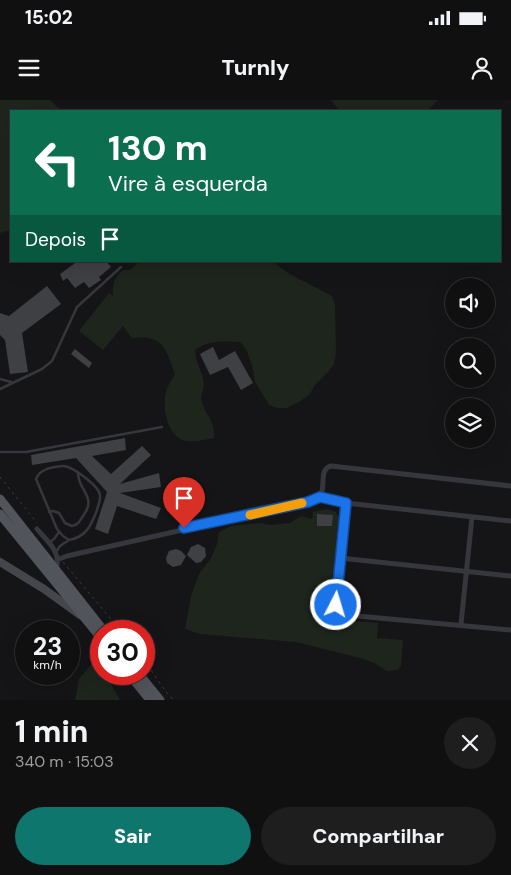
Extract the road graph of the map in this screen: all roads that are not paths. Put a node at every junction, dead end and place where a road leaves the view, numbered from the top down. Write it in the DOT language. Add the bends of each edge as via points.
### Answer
graph roads {
  1 [pos="121,268"];
  2 [pos="0,379"];
  3 [pos="13,383"];
  4 [pos="0,389"];
  5 [pos="162,427"];
  6 [pos="0,452"];
  7 [pos="78,472"];
  8 [pos="511,486"];
  9 [pos="320,497"];
  10 [pos="0,499"];
  11 [pos="346,503"];
  12 [pos="49,512"];
  13 [pos="0,514"];
  14 [pos="472,518"];
  15 [pos="511,521"];
  16 [pos="37,529"];
  17 [pos="59,532"];
  18 [pos="69,540"];
  19 [pos="48,542"];
  20 [pos="39,547"];
  21 [pos="56,552"];
  22 [pos="340,558"];
  23 [pos="59,559"];
  24 [pos="0,562"];
  25 [pos="53,571"];
  26 [pos="467,571"];
  27 [pos="511,576"];
  28 [pos="44,589"];
  29 [pos="86,619"];
  30 [pos="95,620"];
  31 [pos="90,624"];
  32 [pos="460,624"];
  33 [pos="511,630"];
  34 [pos="138,685"];
  35 [pos="147,685"];
  36 [pos="150,700"];
  37 [pos="160,700"];
  1 -- 3 [label="lane" via="77,307 52,361"];
  2 -- 3 [label="lane"];
  3 -- 4 [label="lane"];
  5 -- 6 [label="lane" via="26,452"];
  7 -- 12 [label="lane" via="64,466 38,474 36,482"];
  7 -- 12 [label="lane" via="88,509 77,525 65,524 58,513"];
  7 -- 18 [label="lane" via="97,488 100,500 90,528 83,535"];
  8 -- 9 [label="street" via="331,466 324,470"];
  9 -- 11 [label="street"];
  9 -- 23 [label="street"];
  10 -- 20 [label="main road"];
  11 -- 14 [label="street"];
  11 -- 22 [label="street"];
  12 -- 17 [label="lane"];
  13 -- 25 [label="main road"];
  14 -- 15 [label="street"];
  14 -- 26 [label="street"];
  16 -- 19 [label="street"];
  17 -- 18 [label="lane"];
  17 -- 19 [label="lane"];
  18 -- 21 [label="lane"];
  19 -- 20 [label="street"];
  19 -- 21 [label="street"];
  20 -- 25 [label="main road"];
  21 -- 23 [label="street"];
  22 -- 26 [label="street"];
  22 -- 32 [label="street" via="336,605 340,612"];
  23 -- 25 [label="street"];
  24 -- 28 [label="street"];
  25 -- 28 [label="street"];
  25 -- 29 [label="main road"];
  25 -- 30 [label="main road"];
  26 -- 27 [label="street"];
  26 -- 32 [label="street"];
  28 -- 29 [label="street"];
  29 -- 31 [label="main road"];
  32 -- 33 [label="street"];
  34 -- 36 [label="main road"];
  35 -- 37 [label="main road"];
}
